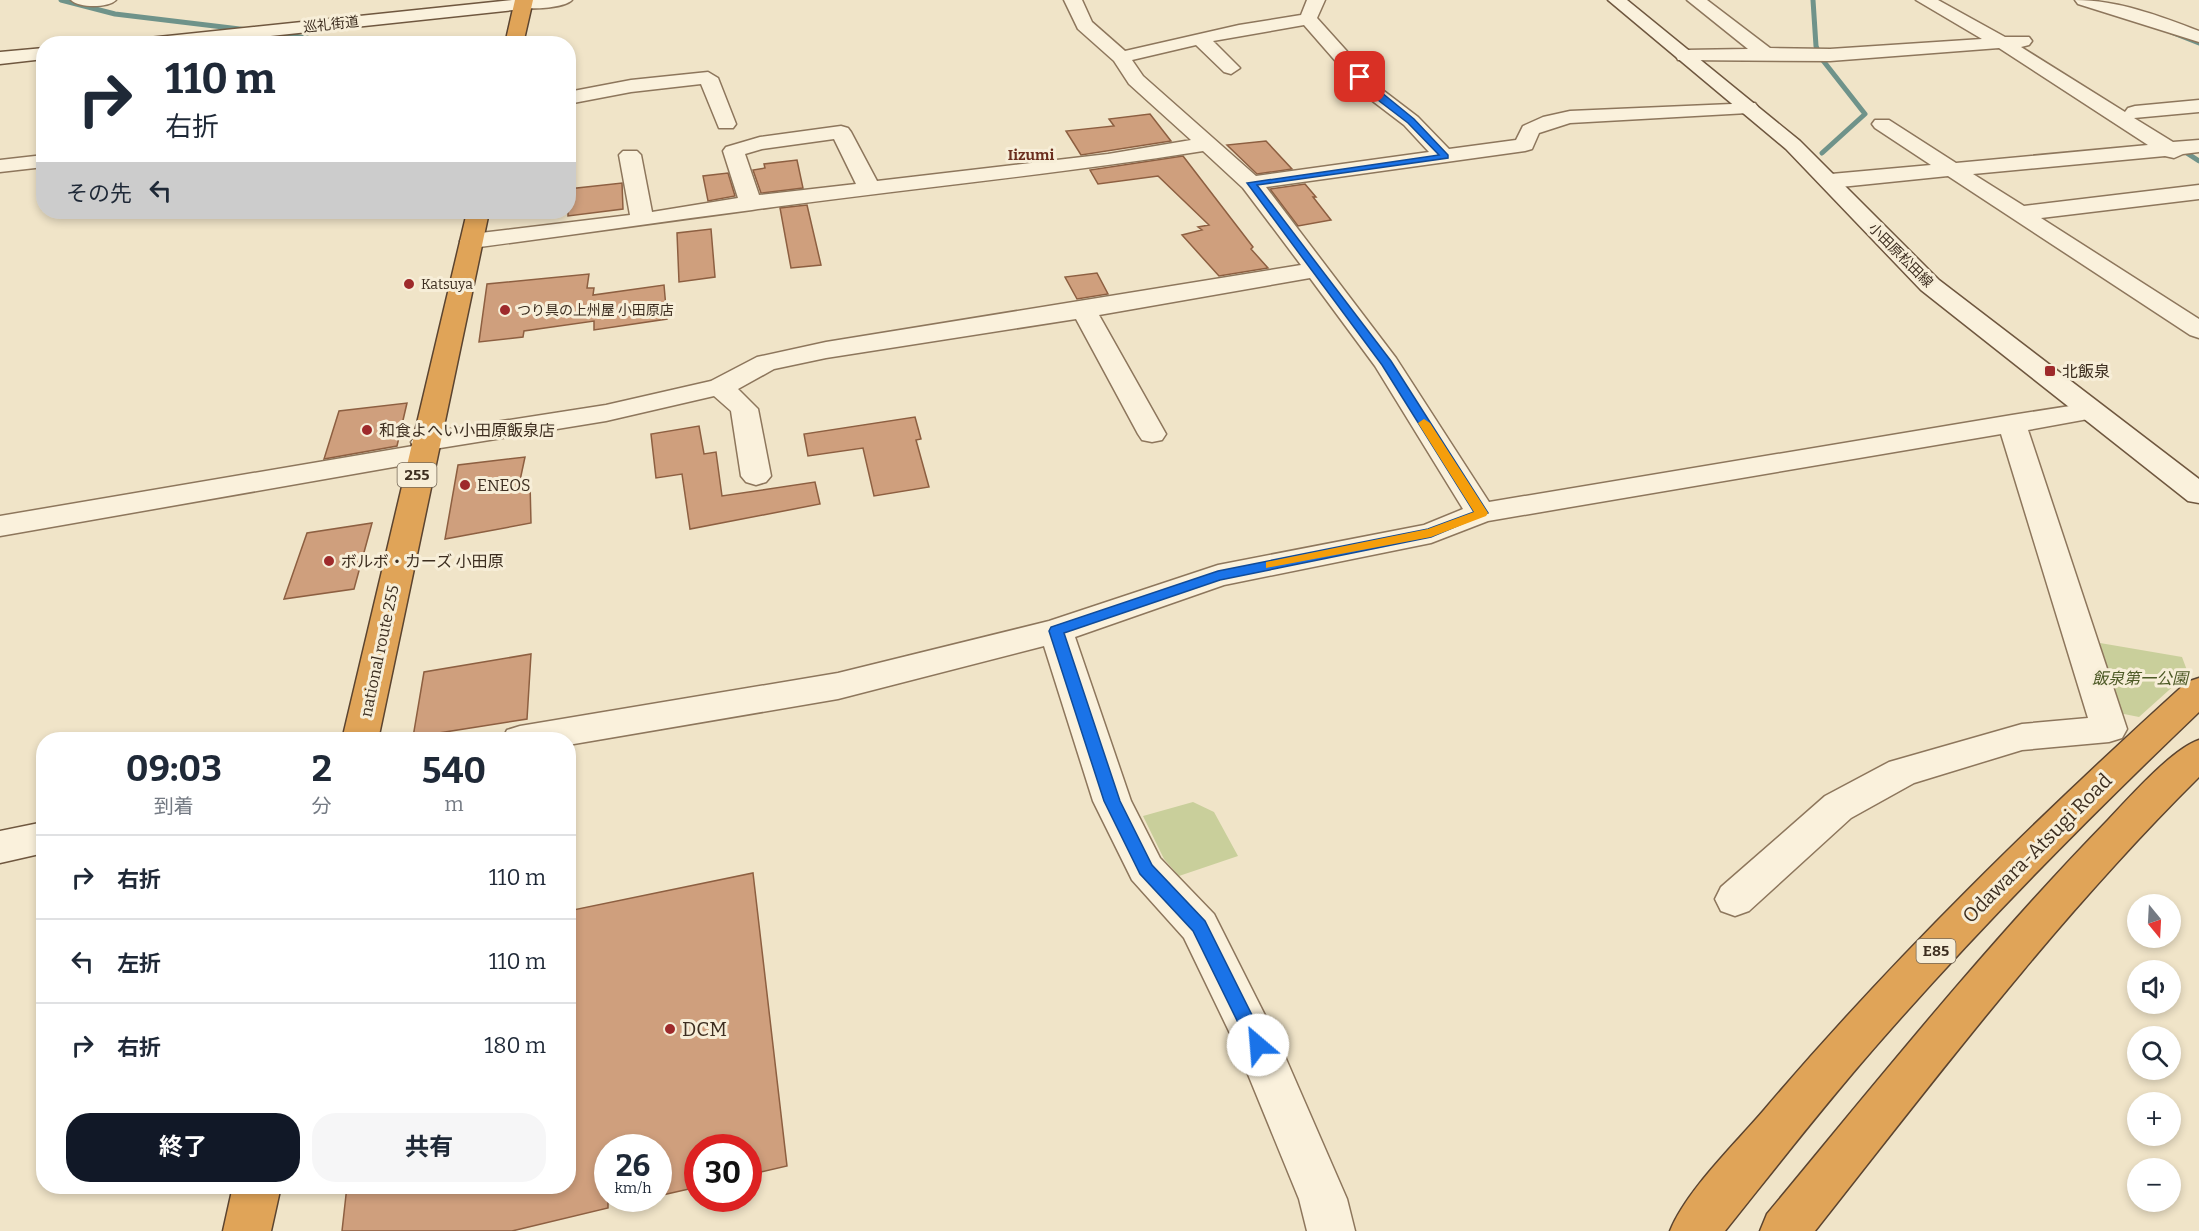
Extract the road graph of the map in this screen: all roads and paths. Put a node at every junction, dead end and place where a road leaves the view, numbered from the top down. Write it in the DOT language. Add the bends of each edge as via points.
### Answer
graph roads {
  1 [pos="80,0"];
  2 [pos="107,0"];
  3 [pos="563,0"];
  4 [pos="1072,0"];
  5 [pos="1316,0"];
  6 [pos="1617,0"];
  7 [pos="1696,0"];
  8 [pos="1925,0"];
  9 [pos="1946,0"];
  10 [pos="2084,0"];
  11 [pos="523,2"];
  12 [pos="1308,19"];
  13 [pos="212,36"];
  14 [pos="516,36"];
  15 [pos="2199,38"];
  16 [pos="1201,40"];
  17 [pos="2024,42"];
  18 [pos="2003,43"];
  19 [pos="1766,54"];
  20 [pos="36,55"];
  21 [pos="1685,56"];
  22 [pos="1121,57"];
  23 [pos="0,58"];
  24 [pos="1231,68"];
  25 [pos="576,96"];
  26 [pos="2199,106"];
  27 [pos="1748,107"];
  28 [pos="2135,112"];
  29 [pos="726,124"];
  30 [pos="1882,124"];
  31 [pos="1208,144"];
  32 [pos="2190,149"];
  33 [pos="630,155"];
  34 [pos="36,157"];
  35 [pos="1445,157"];
  36 [pos="0,166"];
  37 [pos="1951,168"];
  38 [pos="2199,168"];
  39 [pos="1831,181"];
  40 [pos="1251,183"];
  41 [pos="870,189"];
  42 [pos="2199,192"];
  43 [pos="751,203"];
  44 [pos="2023,213"];
  45 [pos="477,219"];
  46 [pos="642,220"];
  47 [pos="472,241"];
  48 [pos="1315,270"];
  49 [pos="1084,310"];
  50 [pos="2199,330"];
  51 [pos="720,387"];
  52 [pos="2089,411"];
  53 [pos="2012,423"];
  54 [pos="1152,434"];
  55 [pos="423,448"];
  56 [pos="756,476"];
  57 [pos="2199,494"];
  58 [pos="1481,513"];
  59 [pos="0,526"];
  60 [pos="1056,631"];
  61 [pos="2199,691"];
  62 [pos="362,732"];
  63 [pos="567,732"];
  64 [pos="2199,754"];
  65 [pos="36,839"];
  66 [pos="0,847"];
  67 [pos="1735,899"];
  68 [pos="1878,1115"];
  69 [pos="255,1194"];
  70 [pos="247,1231"];
  71 [pos="1331,1231"];
  72 [pos="1694,1231"];
  73 [pos="1784,1231"];
  74 [pos="1803,1231"];
  1 -- 2 [label="street"];
  3 -- 11 [label="street, 巡礼街道"];
  4 -- 22 [label="street" via="1084,25"];
  5 -- 12 [label="street"];
  6 -- 21 [label="street, 小田原松田線"];
  7 -- 19 [label="street"];
  8 -- 18 [label="street"];
  9 -- 17 [label="street"];
  10 -- 15 [label="street"];
  11 -- 13 [label="street, 巡礼街道"];
  11 -- 14 [label="highway"];
  12 -- 16 [label="street"];
  12 -- 35 [label="street" via="1373,92 1411,121"];
  16 -- 22 [label="street"];
  16 -- 24 [label="street"];
  17 -- 18 [label="street"];
  17 -- 28 [label="street"];
  18 -- 19 [label="street" via="1830,55"];
  18 -- 32 [label="street"];
  19 -- 21 [label="street"];
  20 -- 23 [label="street"];
  21 -- 27 [label="street, 小田原松田線"];
  22 -- 31 [label="street" via="1136,80"];
  25 -- 29 [label="street" via="708,78"];
  26 -- 28 [label="street"];
  27 -- 35 [label="street" via="1570,117 1530,130 1525,145"];
  27 -- 39 [label="street, 小田原松田線"];
  28 -- 32 [label="street"];
  30 -- 37 [label="street"];
  31 -- 40 [label="street"];
  31 -- 41 [label="street"];
  32 -- 37 [label="street"];
  32 -- 38 [label="street"];
  33 -- 46 [label="street"];
  34 -- 36 [label="street"];
  35 -- 40 [label="street"];
  37 -- 39 [label="street"];
  37 -- 44 [label="street"];
  39 -- 52 [label="street, 小田原松田線" via="1930,285"];
  40 -- 48 [label="street"];
  41 -- 43 [label="street"];
  41 -- 43 [label="street" via="841,132 760,142 733,151"];
  42 -- 44 [label="street"];
  43 -- 46 [label="street"];
  44 -- 50 [label="street"];
  45 -- 47 [label="highway, national route 255 / 255"];
  46 -- 47 [label="street"];
  47 -- 55 [label="highway, national route 255 / 255"];
  48 -- 49 [label="street"];
  48 -- 58 [label="street" via="1387,364"];
  49 -- 51 [label="street" via="826,350 766,363"];
  49 -- 54 [label="street"];
  51 -- 55 [label="street"];
  51 -- 56 [label="street" via="744,409"];
  52 -- 53 [label="street"];
  52 -- 57 [label="street, 小田原松田線"];
  53 -- 58 [label="street"];
  53 -- 67 [label="street" via="2109,729 2022,737 1902,772 1838,807"];
  55 -- 59 [label="street"];
  55 -- 62 [label="highway, national route 255 / 255"];
  58 -- 60 [label="street" via="1431,533 1218,576"];
  60 -- 63 [label="street" via="838,686"];
  60 -- 71 [label="street" via="1112,801 1146,869 1199,926 1258,1045 1323,1199"];
  61 -- 72 [label="highway, Odawara-Atsugi Road / E85" via="2022,862 1892,996"];
  64 -- 68 [label="highway" via="2031,929"];
  65 -- 66 [label="street"];
  68 -- 73 [label="highway"];
  68 -- 74 [label="highway"];
  69 -- 70 [label="highway"];
}
